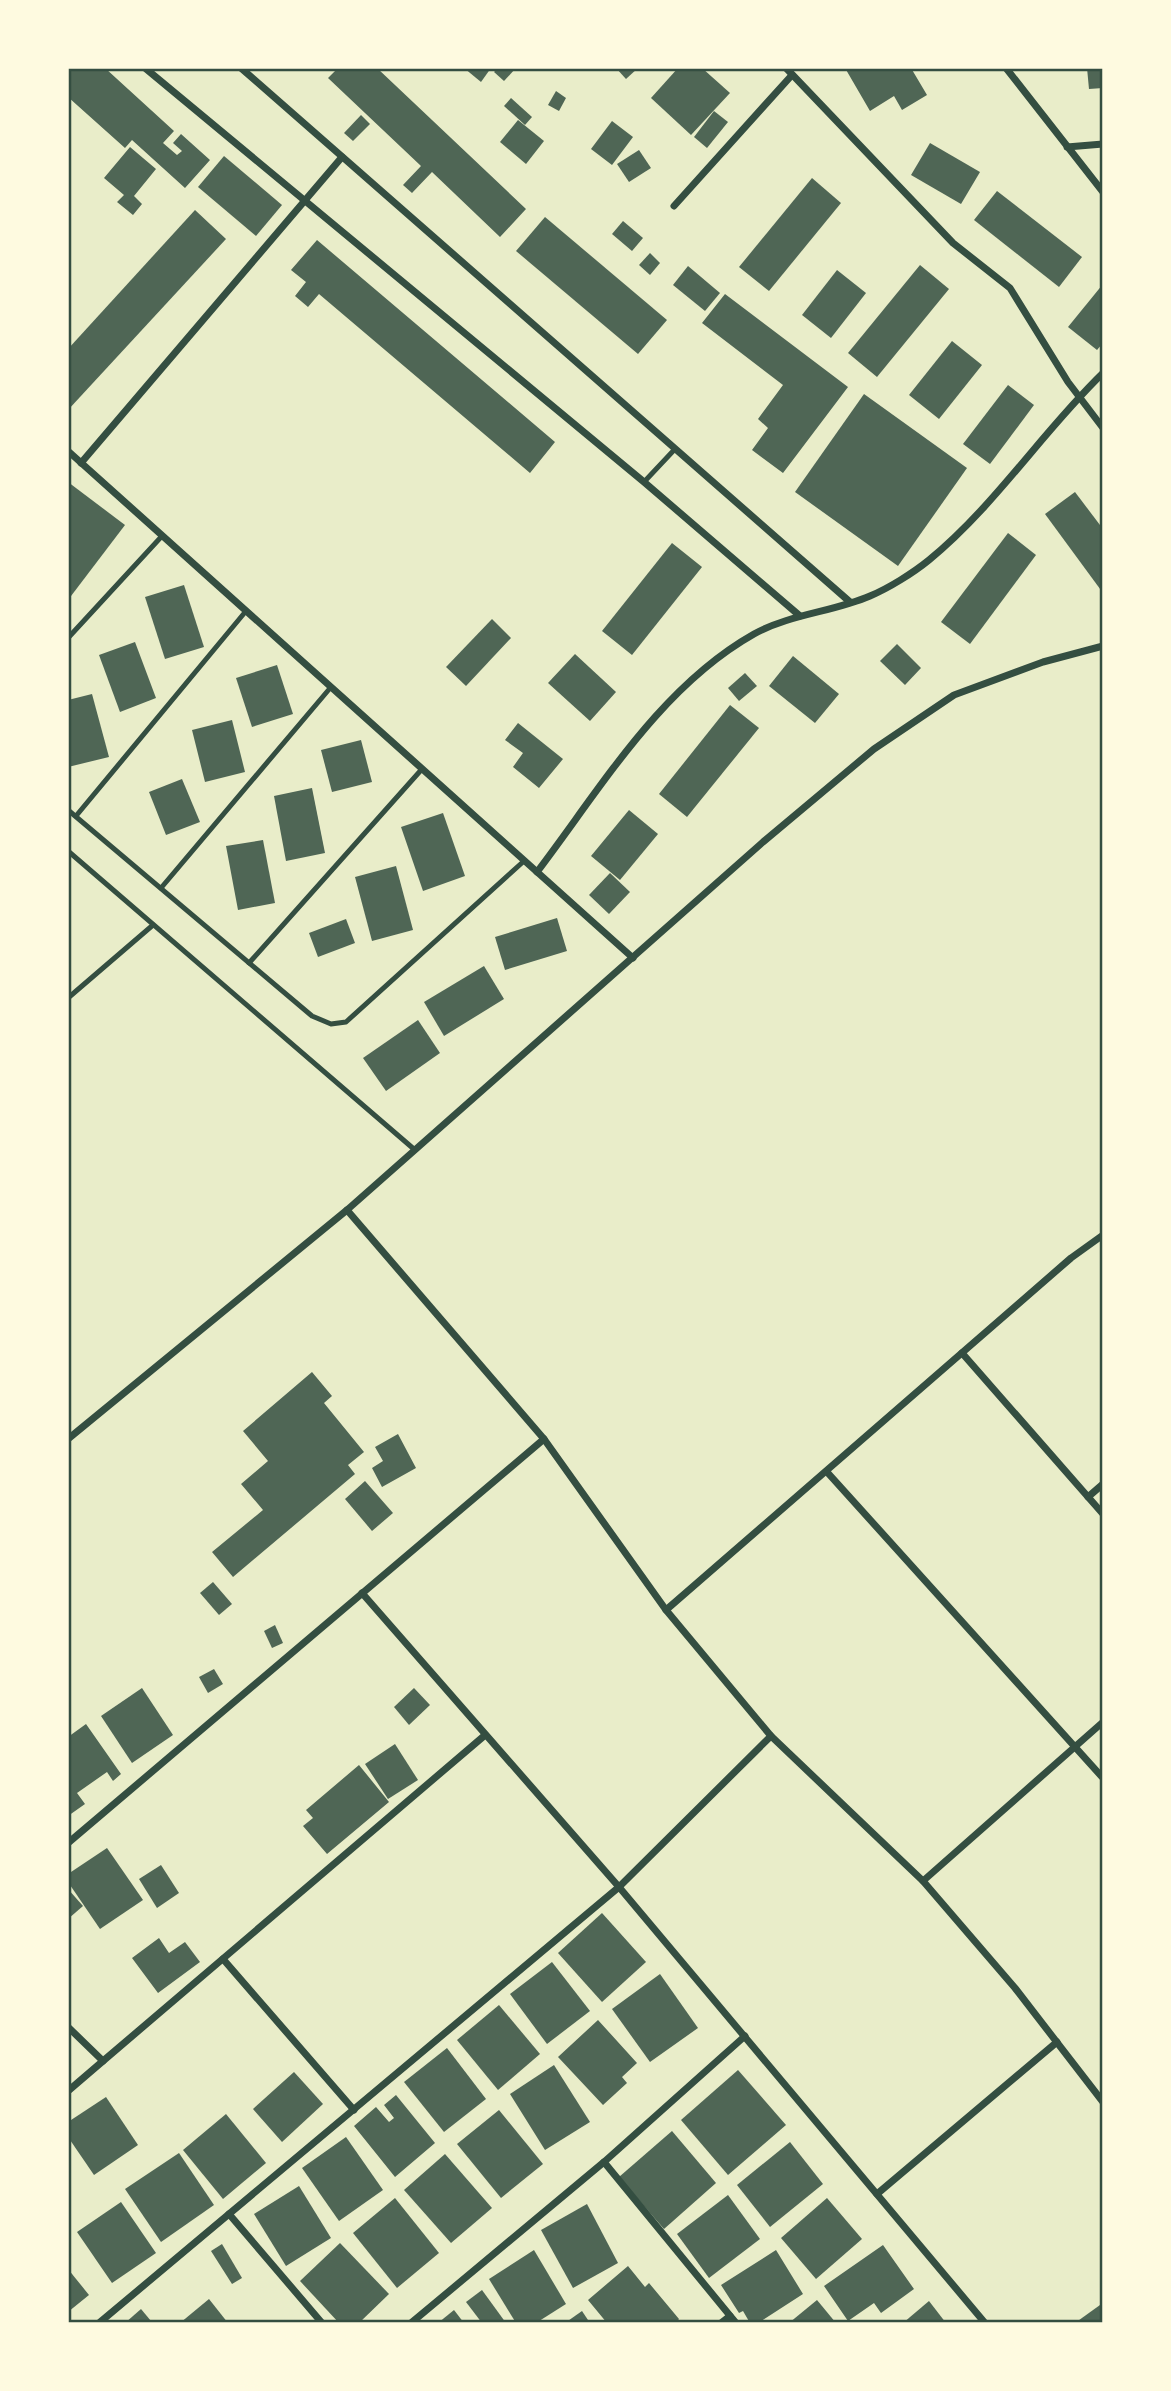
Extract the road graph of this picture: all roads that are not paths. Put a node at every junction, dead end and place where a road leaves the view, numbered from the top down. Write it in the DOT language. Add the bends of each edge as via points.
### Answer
graph roads {
  1 [pos="145,68"];
  2 [pos="241,68"];
  3 [pos="1006,68"];
  4 [pos="789,71"];
  5 [pos="1103,144"];
  6 [pos="1068,147"];
  7 [pos="342,157"];
  8 [pos="1103,192"];
  9 [pos="306,200"];
  10 [pos="674,206"];
  11 [pos="1103,373"];
  12 [pos="1079,396"];
  13 [pos="1103,428"];
  14 [pos="675,449"];
  15 [pos="68,451"];
  16 [pos="81,463"];
  17 [pos="644,482"];
  18 [pos="162,536"];
  19 [pos="850,602"];
  20 [pos="246,611"];
  21 [pos="800,616"];
  22 [pos="68,638"];
  23 [pos="1103,646"];
  24 [pos="331,687"];
  25 [pos="422,769"];
  26 [pos="68,810"];
  27 [pos="76,816"];
  28 [pos="68,851"];
  29 [pos="524,861"];
  30 [pos="537,872"];
  31 [pos="161,888"];
  32 [pos="153,925"];
  33 [pos="633,958"];
  34 [pos="249,963"];
  35 [pos="68,998"];
  36 [pos="415,1150"];
  37 [pos="347,1210"];
  38 [pos="1103,1235"];
  39 [pos="962,1353"];
  40 [pos="68,1439"];
  41 [pos="544,1439"];
  42 [pos="827,1472"];
  43 [pos="1103,1484"];
  44 [pos="1088,1497"];
  45 [pos="1103,1514"];
  46 [pos="362,1593"];
  47 [pos="666,1610"];
  48 [pos="1103,1722"];
  49 [pos="484,1736"];
  50 [pos="771,1736"];
  51 [pos="1076,1746"];
  52 [pos="1103,1778"];
  53 [pos="68,1843"];
  54 [pos="923,1881"];
  55 [pos="619,1887"];
  56 [pos="223,1959"];
  57 [pos="68,2027"];
  58 [pos="745,2036"];
  59 [pos="1057,2042"];
  60 [pos="103,2061"];
  61 [pos="68,2091"];
  62 [pos="1103,2102"];
  63 [pos="354,2110"];
  64 [pos="604,2162"];
  65 [pos="877,2194"];
  66 [pos="229,2214"];
  67 [pos="730,2316"];
  68 [pos="99,2323"];
  69 [pos="322,2323"];
  70 [pos="411,2323"];
  71 [pos="721,2323"];
  72 [pos="736,2323"];
  73 [pos="985,2323"];
  1 -- 9 [label="street"];
  2 -- 7 [label="street"];
  3 -- 6 [label="street"];
  4 -- 10 [label="street"];
  4 -- 12 [label="street" via="953,243 1010,288"];
  5 -- 6 [label="street"];
  6 -- 8 [label="street"];
  7 -- 9 [label="street"];
  7 -- 14 [label="street"];
  9 -- 16 [label="street"];
  9 -- 17 [label="street"];
  11 -- 12 [label="street"];
  12 -- 13 [label="street"];
  12 -- 19 [label="street" via="929,560 871,596"];
  14 -- 17 [label="lane"];
  14 -- 19 [label="street"];
  15 -- 16 [label="street"];
  16 -- 18 [label="street"];
  17 -- 21 [label="street"];
  18 -- 20 [label="street"];
  18 -- 22 [label="lane"];
  19 -- 21 [label="street"];
  20 -- 24 [label="street"];
  20 -- 27 [label="lane"];
  21 -- 30 [label="street" via="756,633 713,660 660,710"];
  23 -- 33 [label="street" via="1043,662 954,695 874,749"];
  24 -- 25 [label="street"];
  24 -- 31 [label="lane"];
  25 -- 29 [label="street"];
  25 -- 34 [label="lane"];
  26 -- 27 [label="lane"];
  27 -- 31 [label="lane"];
  28 -- 32 [label="lane"];
  29 -- 30 [label="street"];
  29 -- 34 [label="lane" via="346,1022 331,1024 312,1016"];
  30 -- 33 [label="street"];
  31 -- 34 [label="lane"];
  32 -- 35 [label="lane"];
  32 -- 36 [label="lane"];
  33 -- 36 [label="street"];
  36 -- 37 [label="street"];
  37 -- 40 [label="street"];
  37 -- 41 [label="street"];
  38 -- 39 [label="street"];
  39 -- 42 [label="street"];
  39 -- 44 [label="street"];
  41 -- 46 [label="street"];
  41 -- 47 [label="street"];
  42 -- 47 [label="street"];
  42 -- 51 [label="street"];
  43 -- 44 [label="street"];
  44 -- 45 [label="street"];
  46 -- 49 [label="street"];
  46 -- 53 [label="street"];
  47 -- 50 [label="street"];
  48 -- 51 [label="street"];
  49 -- 55 [label="street"];
  49 -- 56 [label="street"];
  50 -- 54 [label="street"];
  50 -- 55 [label="street"];
  51 -- 52 [label="street"];
  51 -- 54 [label="street"];
  54 -- 59 [label="street"];
  55 -- 58 [label="street"];
  55 -- 63 [label="street"];
  56 -- 60 [label="street"];
  56 -- 63 [label="street"];
  57 -- 60 [label="street"];
  58 -- 64 [label="street"];
  58 -- 65 [label="street"];
  59 -- 62 [label="street"];
  59 -- 65 [label="street"];
  60 -- 61 [label="street"];
  63 -- 66 [label="street"];
  64 -- 67 [label="street"];
  64 -- 70 [label="street"];
  65 -- 73 [label="street"];
  66 -- 68 [label="street"];
  66 -- 69 [label="street"];
  67 -- 71 [label="street"];
  67 -- 72 [label="street"];
}
